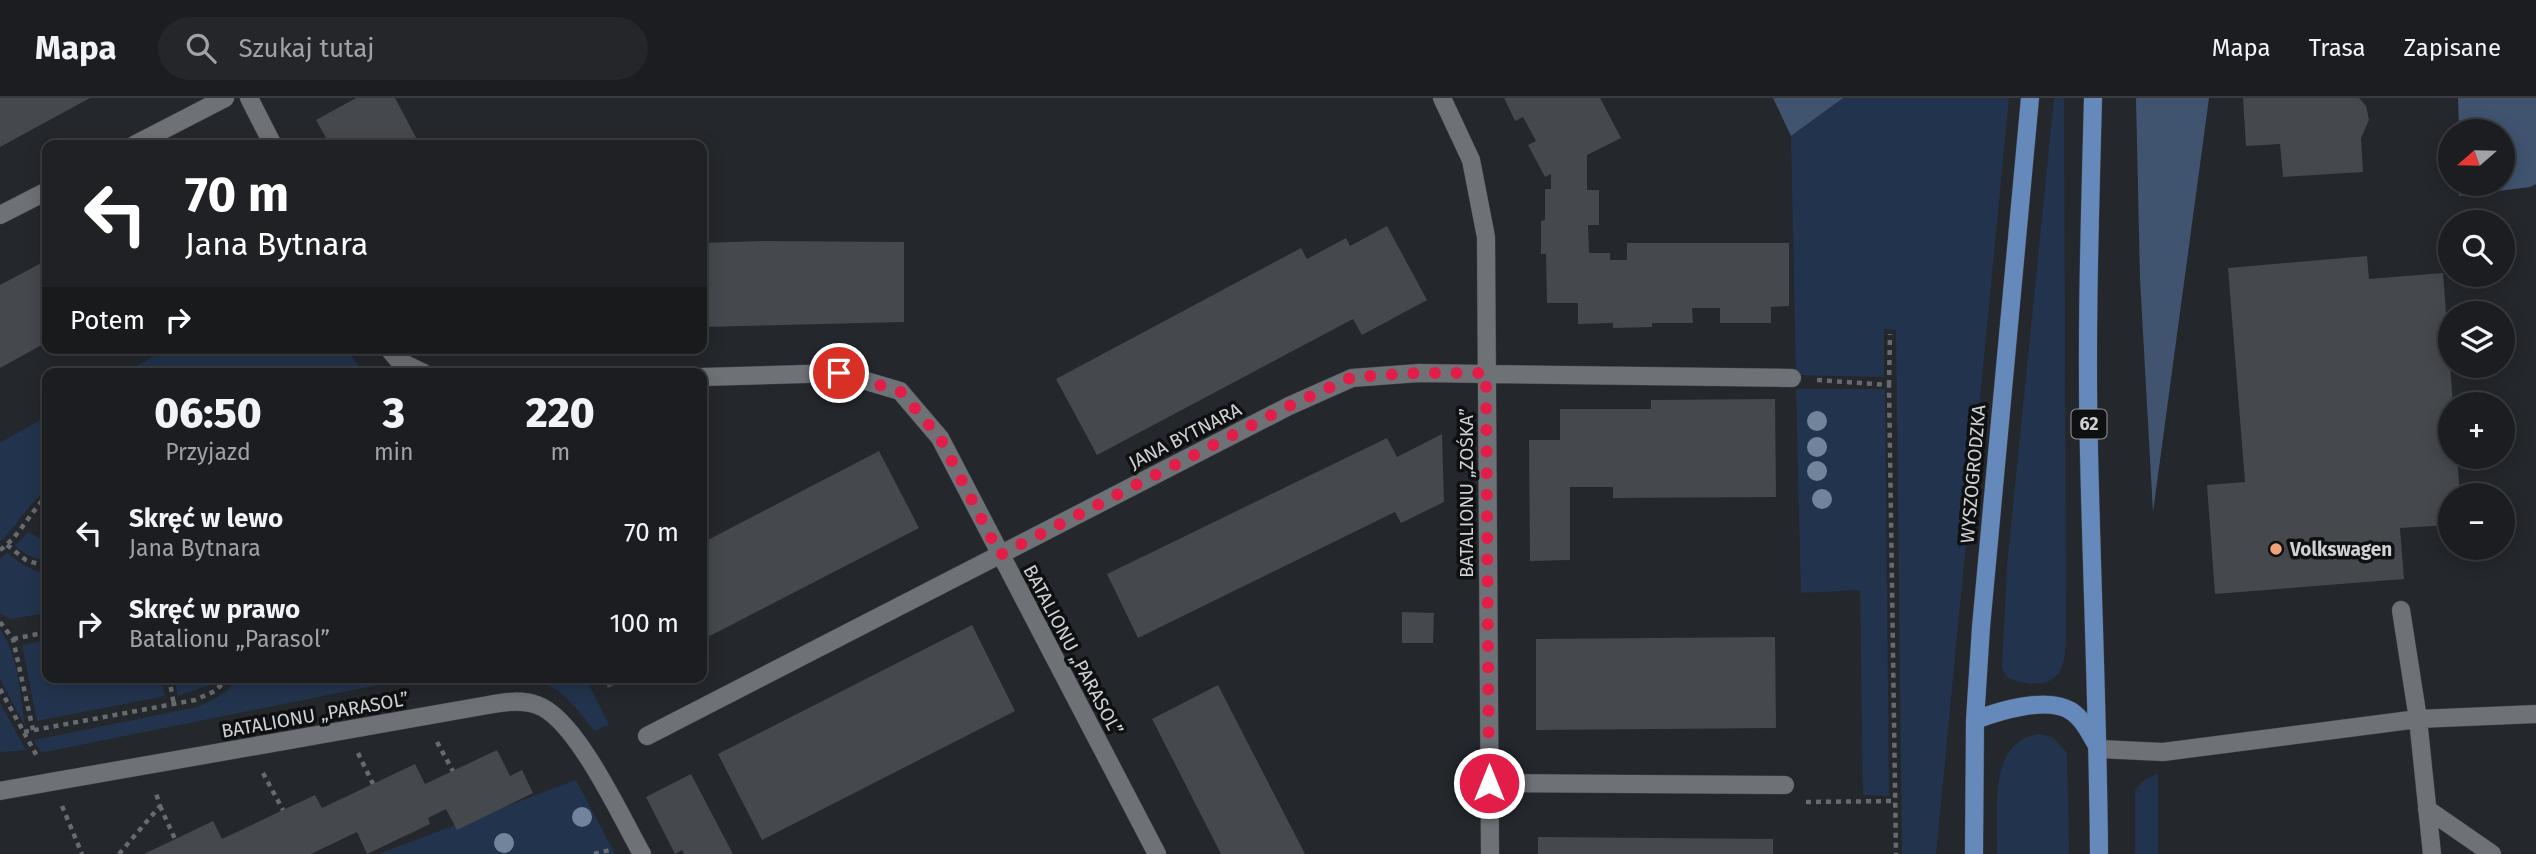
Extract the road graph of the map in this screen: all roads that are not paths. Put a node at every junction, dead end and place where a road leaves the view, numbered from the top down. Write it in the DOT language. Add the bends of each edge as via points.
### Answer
graph roads {
  1 [pos="225,98"];
  2 [pos="249,98"];
  3 [pos="1442,98"];
  4 [pos="2030,98"];
  5 [pos="2093,98"];
  6 [pos="144,140"];
  7 [pos="271,140"];
  8 [pos="42,194"];
  9 [pos="0,215"];
  10 [pos="394,354"];
  11 [pos="414,368"];
  12 [pos="1486,373"];
  13 [pos="707,377"];
  14 [pos="1792,379"];
  15 [pos="1000,555"];
  16 [pos="2401,610"];
  17 [pos="2536,714"];
  18 [pos="2418,719"];
  19 [pos="1975,720"];
  20 [pos="647,736"];
  21 [pos="2099,749"];
  22 [pos="1489,783"];
  23 [pos="1784,785"];
  24 [pos="0,792"];
  25 [pos="2427,809"];
  26 [pos="642,854"];
  27 [pos="1157,854"];
  28 [pos="1490,854"];
  29 [pos="1974,854"];
  30 [pos="2099,854"];
  31 [pos="2431,854"];
  32 [pos="2492,854"];
  1 -- 6 [label="street"];
  2 -- 7 [label="street"];
  3 -- 12 [label="street, BATALIONU „ZOŚKA”" via="1471,160 1486,237"];
  4 -- 19 [label="main road, WYSZOGRODZKA"];
  5 -- 21 [label="main road, 62" via="2089,437"];
  8 -- 9 [label="street"];
  10 -- 11 [label="street"];
  12 -- 14 [label="street, JANA BYTNARA"];
  12 -- 15 [label="street, JANA BYTNARA" via="1352,377"];
  12 -- 22 [label="street, BATALIONU „ZOŚKA”"];
  13 -- 15 [label="street, BATALIONU „PARASOL”" via="839,373 900,391 940,438"];
  15 -- 20 [label="street, JANA BYTNARA"];
  15 -- 27 [label="street, BATALIONU „PARASOL”"];
  16 -- 18 [label="street"];
  17 -- 18 [label="street"];
  18 -- 21 [label="street" via="2163,752"];
  18 -- 25 [label="street"];
  19 -- 21 [label="main road" via="1997,712 2054,705 2080,718"];
  19 -- 29 [label="main road, WYSZOGRODZKA"];
  21 -- 30 [label="main road, 62"];
  22 -- 23 [label="street"];
  22 -- 28 [label="street, BATALIONU „ZOŚKA”"];
  24 -- 26 [label="street, BATALIONU „PARASOL”" via="502,703 537,705 568,729"];
  25 -- 31 [label="street"];
  25 -- 32 [label="street"];
}
